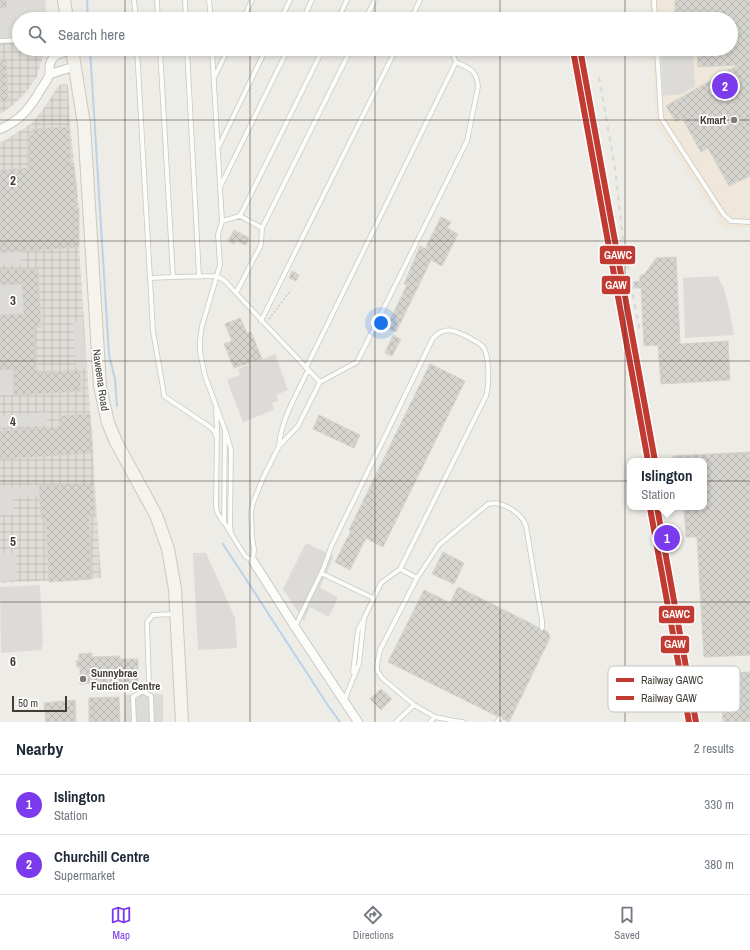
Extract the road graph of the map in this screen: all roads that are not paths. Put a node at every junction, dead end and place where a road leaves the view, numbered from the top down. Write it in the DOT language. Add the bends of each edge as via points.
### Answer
graph roads {
  1 [pos="64,0"];
  2 [pos="134,0"];
  3 [pos="157,0"];
  4 [pos="185,0"];
  5 [pos="210,0"];
  6 [pos="252,0"];
  7 [pos="290,0"];
  8 [pos="312,0"];
  9 [pos="347,0"];
  10 [pos="375,0"];
  11 [pos="420,0"];
  12 [pos="654,0"];
  13 [pos="66,12"];
  14 [pos="135,12"];
  15 [pos="158,12"];
  16 [pos="186,12"];
  17 [pos="211,12"];
  18 [pos="246,12"];
  19 [pos="284,12"];
  20 [pos="306,12"];
  21 [pos="341,12"];
  22 [pos="369,12"];
  23 [pos="414,12"];
  24 [pos="655,12"];
  25 [pos="12,41"];
  26 [pos="0,42"];
  27 [pos="57,56"];
  28 [pos="74,56"];
  29 [pos="137,56"];
  30 [pos="160,56"];
  31 [pos="187,56"];
  32 [pos="212,56"];
  33 [pos="224,56"];
  34 [pos="263,56"];
  35 [pos="285,56"];
  36 [pos="320,56"];
  37 [pos="348,56"];
  38 [pos="393,56"];
  39 [pos="453,56"];
  40 [pos="657,56"];
  41 [pos="456,62"];
  42 [pos="76,66"];
  43 [pos="50,74"];
  44 [pos="214,77"];
  45 [pos="0,129"];
  46 [pos="218,147"];
  47 [pos="220,187"];
  48 [pos="240,216"];
  49 [pos="222,221"];
  50 [pos="750,222"];
  51 [pos="262,228"];
  52 [pos="199,276"];
  53 [pos="217,276"];
  54 [pos="173,277"];
  55 [pos="150,278"];
  56 [pos="236,294"];
  57 [pos="262,322"];
  58 [pos="307,369"];
  59 [pos="320,382"];
  60 [pos="214,401"];
  61 [pos="223,424"];
  62 [pos="217,438"];
  63 [pos="279,446"];
  64 [pos="225,525"];
  65 [pos="233,537"];
  66 [pos="253,561"];
  67 [pos="400,569"];
  68 [pos="322,573"];
  69 [pos="416,578"];
  70 [pos="373,598"];
  71 [pos="177,613"];
  72 [pos="364,618"];
  73 [pos="294,627"];
  74 [pos="542,628"];
  75 [pos="353,679"];
  76 [pos="142,691"];
  77 [pos="343,702"];
  78 [pos="414,705"];
  79 [pos="435,717"];
  80 [pos="454,721"];
  81 [pos="134,722"];
  82 [pos="152,722"];
  83 [pos="182,722"];
  84 [pos="358,722"];
  85 [pos="396,722"];
  86 [pos="430,722"];
  87 [pos="463,722"];
  1 -- 13 [label="street"];
  2 -- 14 [label="lane"];
  3 -- 15 [label="lane"];
  4 -- 16 [label="lane"];
  5 -- 17 [label="lane"];
  6 -- 18 [label="lane"];
  7 -- 19 [label="lane"];
  8 -- 20 [label="lane"];
  9 -- 21 [label="lane"];
  10 -- 22 [label="lane"];
  11 -- 23 [label="lane"];
  12 -- 24 [label="lane"];
  25 -- 26 [label="lane"];
  27 -- 43 [label="street" via="49,66"];
  28 -- 42 [label="street, Naweena Road"];
  29 -- 55 [label="lane"];
  30 -- 54 [label="lane"];
  31 -- 52 [label="lane"];
  32 -- 44 [label="lane"];
  33 -- 44 [label="lane"];
  34 -- 46 [label="lane"];
  35 -- 47 [label="lane"];
  36 -- 48 [label="lane"];
  37 -- 51 [label="lane"];
  38 -- 57 [label="lane"];
  39 -- 41 [label="lane"];
  40 -- 50 [label="lane" via="661,118 724,215 731,221"];
  41 -- 58 [label="lane"];
  41 -- 59 [label="lane" via="472,70 478,81 467,141 357,362"];
  42 -- 43 [label="street"];
  42 -- 71 [label="street, Naweena Road" via="84,124 98,362 104,406 116,442 156,515 168,549"];
  43 -- 45 [label="street" via="32,105 13,122"];
  44 -- 46 [label="lane"];
  46 -- 47 [label="lane"];
  47 -- 49 [label="lane"];
  48 -- 49 [label="lane"];
  48 -- 51 [label="lane"];
  49 -- 53 [label="lane" via="218,235 220,265"];
  51 -- 56 [label="lane" via="261,245"];
  52 -- 53 [label="lane"];
  52 -- 54 [label="lane"];
  53 -- 56 [label="lane"];
  53 -- 60 [label="lane" via="200,340 205,376"];
  54 -- 55 [label="lane"];
  55 -- 62 [label="lane" via="156,357 164,396 210,427"];
  56 -- 57 [label="lane"];
  57 -- 58 [label="lane"];
  58 -- 59 [label="lane"];
  58 -- 63 [label="lane" via="286,417"];
  59 -- 63 [label="lane" via="298,426"];
  60 -- 61 [label="lane"];
  60 -- 62 [label="lane"];
  61 -- 64 [label="lane"];
  61 -- 65 [label="lane" via="231,444 230,528"];
  62 -- 64 [label="lane" via="216,509"];
  63 -- 66 [label="lane" via="253,503"];
  64 -- 65 [label="lane"];
  65 -- 66 [label="lane" via="245,556"];
  66 -- 73 [label="street"];
  67 -- 68 [label="lane" via="487,391 487,358 483,346 455,331 439,332 433,338 331,547"];
  67 -- 69 [label="lane"];
  67 -- 70 [label="lane" via="380,583"];
  68 -- 70 [label="lane"];
  68 -- 73 [label="lane"];
  69 -- 74 [label="lane" via="439,545 488,504 498,503 524,519"];
  69 -- 78 [label="lane" via="380,650 377,665 382,678"];
  70 -- 72 [label="lane"];
  71 -- 76 [label="lane" via="153,615 146,622 149,684"];
  71 -- 83 [label="street, Naweena Road"];
  72 -- 75 [label="lane" via="359,664"];
  72 -- 75 [label="lane" via="358,630"];
  73 -- 77 [label="street"];
  75 -- 77 [label="lane"];
  76 -- 81 [label="lane" via="133,697"];
  76 -- 82 [label="lane" via="151,696"];
  77 -- 84 [label="street"];
  78 -- 79 [label="lane"];
  78 -- 85 [label="lane"];
  79 -- 80 [label="lane"];
  79 -- 86 [label="lane"];
  80 -- 87 [label="lane"];
}
